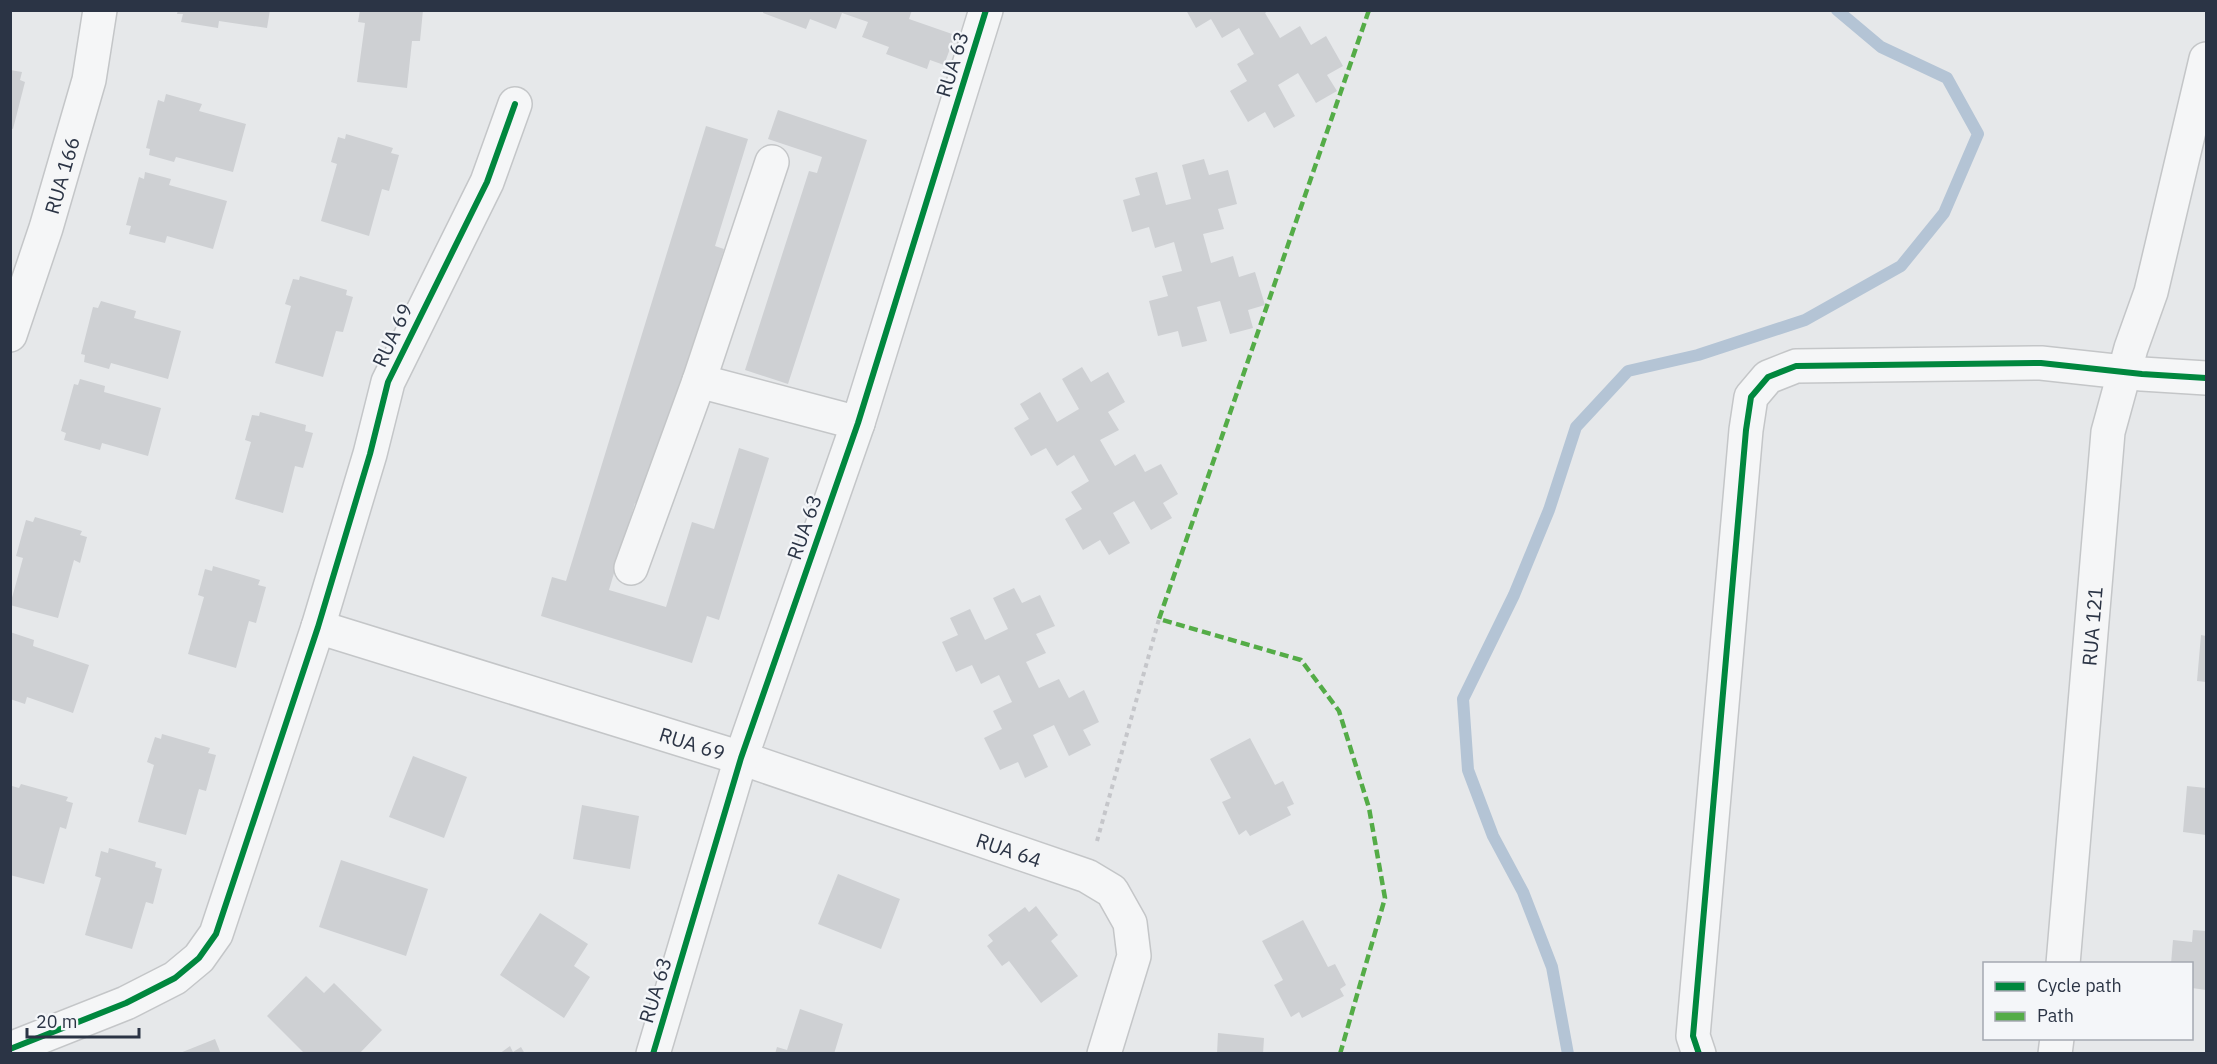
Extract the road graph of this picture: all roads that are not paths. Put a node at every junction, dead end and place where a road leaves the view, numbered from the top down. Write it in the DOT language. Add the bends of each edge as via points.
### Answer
graph roads {
  1 [pos="100,10"];
  2 [pos="986,10"];
  3 [pos="2206,59"];
  4 [pos="515,104"];
  5 [pos="772,162"];
  6 [pos="10,335"];
  7 [pos="2125,372"];
  8 [pos="2206,378"];
  9 [pos="699,381"];
  10 [pos="858,423"];
  11 [pos="631,567"];
  12 [pos="318,627"];
  13 [pos="741,758"];
  14 [pos="2063,962"];
  15 [pos="10,1049"];
  16 [pos="653,1053"];
  17 [pos="1104,1053"];
  18 [pos="1699,1053"];
  1 -- 6 [label="street, RUA 166" via="89,80"];
  2 -- 10 [label="street, RUA 63"];
  3 -- 7 [label="street, RUA 121" via="2151,292"];
  4 -- 12 [label="street, RUA 69" via="487,182 388,382"];
  5 -- 9 [label="street"];
  7 -- 8 [label="street"];
  7 -- 14 [label="street, RUA 121" via="2108,432"];
  7 -- 18 [label="street" via="2041,363 1796,366 1768,377 1751,397 1693,1036"];
  9 -- 10 [label="street"];
  9 -- 11 [label="street"];
  10 -- 13 [label="street, RUA 63"];
  12 -- 13 [label="street, RUA 69"];
  12 -- 15 [label="street" via="216,934 199,958 175,978 126,1003"];
  13 -- 16 [label="street, RUA 63"];
  13 -- 17 [label="street, RUA 64" via="1087,876 1112,891 1130,923 1134,956"];
}
